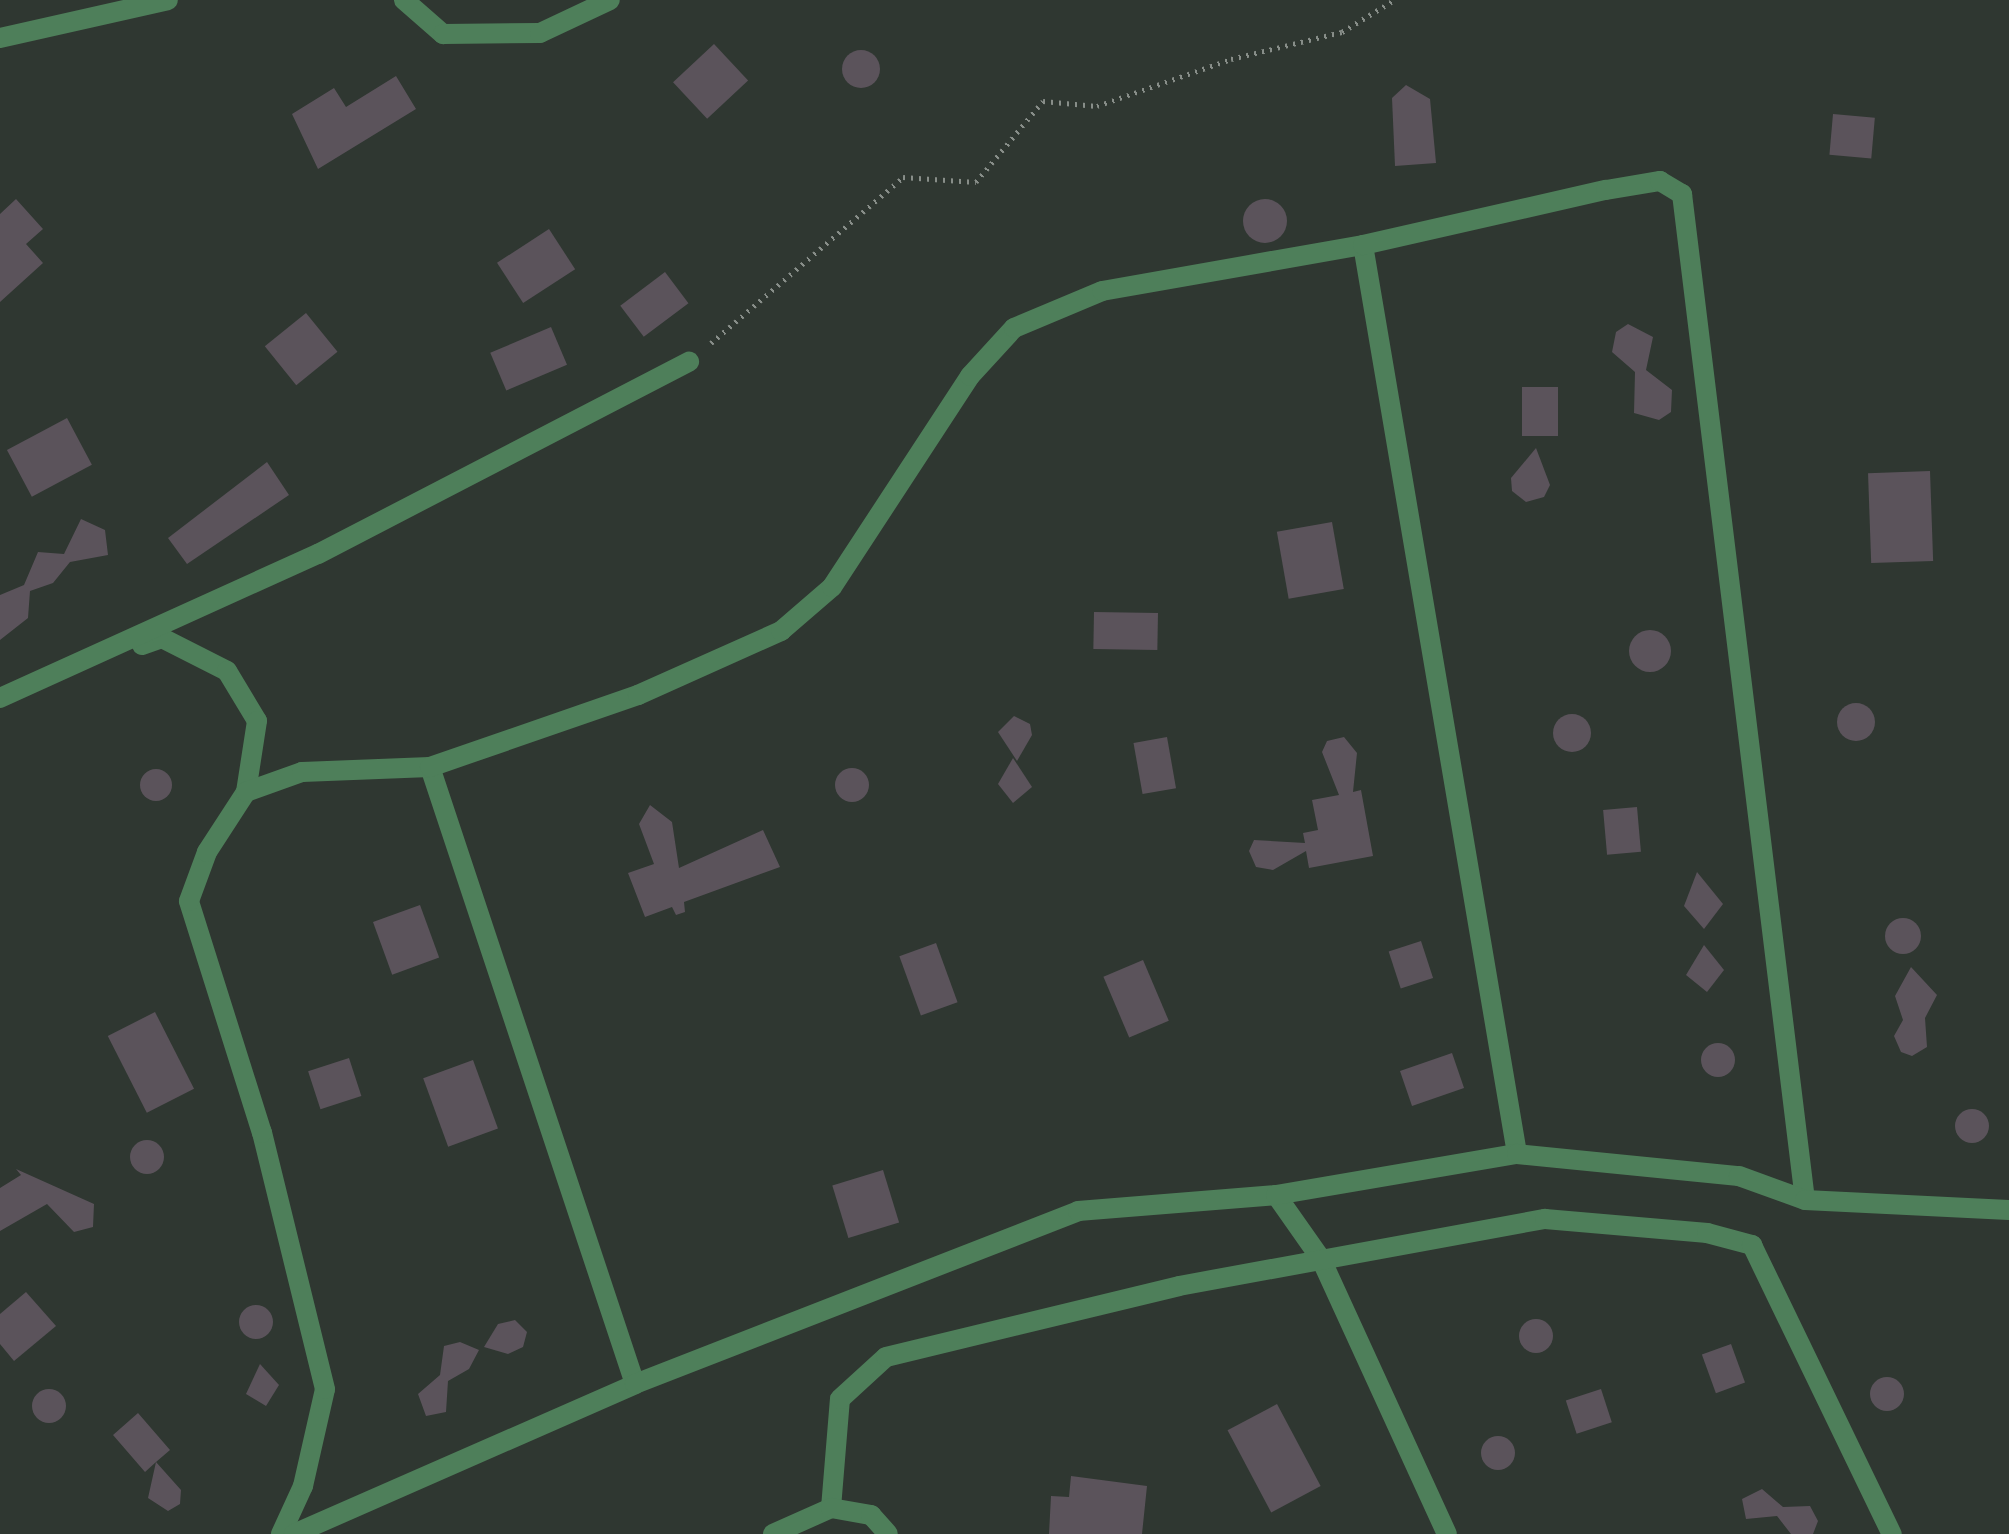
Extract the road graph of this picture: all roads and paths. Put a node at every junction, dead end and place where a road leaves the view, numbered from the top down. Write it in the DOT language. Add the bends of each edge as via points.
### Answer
graph roads {
  1 [pos="168,0"];
  2 [pos="404,0"];
  3 [pos="610,0"];
  4 [pos="1394,0"];
  5 [pos="0,38"];
  6 [pos="1363,245"];
  7 [pos="689,362"];
  8 [pos="82,667"];
  9 [pos="0,698"];
  10 [pos="430,767"];
  11 [pos="246,792"];
  12 [pos="1517,1154"];
  13 [pos="1276,1195"];
  14 [pos="1805,1200"];
  15 [pos="2009,1210"];
  16 [pos="1321,1259"];
  17 [pos="635,1384"];
  18 [pos="831,1508"];
  19 [pos="281,1534"];
  20 [pos="294,1534"];
  21 [pos="773,1534"];
  22 [pos="888,1534"];
  23 [pos="1447,1534"];
  24 [pos="1892,1534"];
  1 -- 5 [label="street"];
  2 -- 3 [label="street" via="443,34 540,33"];
  4 -- 7 [label="path" via="1342,32 1231,59 1097,106 1043,101 976,182 903,177"];
  6 -- 10 [label="street" via="1102,291 1014,328 970,376 832,587 781,631 638,695"];
  6 -- 12 [label="street"];
  6 -- 14 [label="street" via="1619,187 1660,181 1682,194"];
  7 -- 8 [label="street"];
  8 -- 9 [label="street"];
  8 -- 11 [label="street" via="162,638 227,671 257,721"];
  10 -- 11 [label="street" via="302,772"];
  10 -- 17 [label="street"];
  11 -- 19 [label="street" via="207,852 189,901 262,1133 325,1389 303,1486"];
  12 -- 13 [label="street"];
  12 -- 14 [label="street" via="1739,1176"];
  13 -- 16 [label="street"];
  13 -- 17 [label="street" via="1078,1211"];
  14 -- 15 [label="street"];
  16 -- 18 [label="street" via="886,1357 840,1399"];
  16 -- 23 [label="street"];
  16 -- 24 [label="street" via="1545,1219 1752,1245"];
  17 -- 20 [label="street"];
  18 -- 21 [label="street"];
  18 -- 22 [label="street" via="871,1515"];
}
